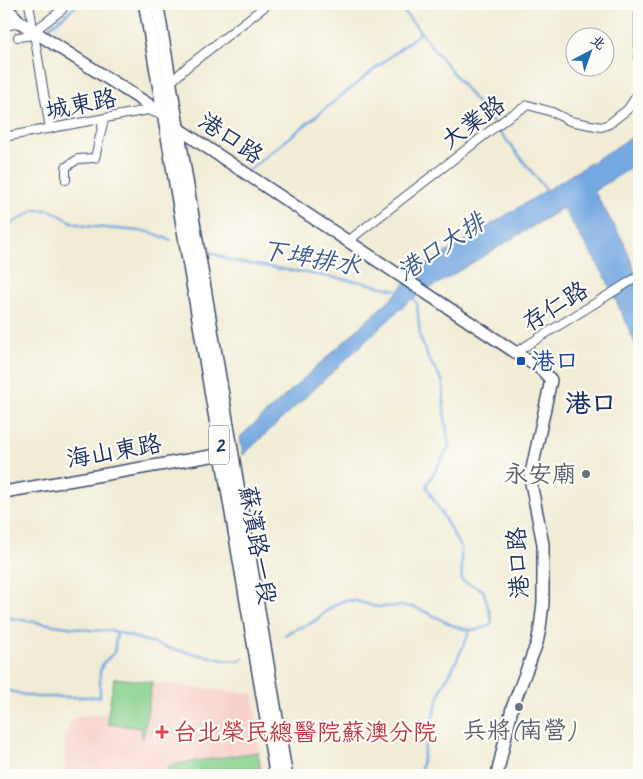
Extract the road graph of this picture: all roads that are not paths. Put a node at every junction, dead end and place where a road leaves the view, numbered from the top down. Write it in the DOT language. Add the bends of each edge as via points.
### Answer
graph roads {
  1 [pos="29,4"];
  2 [pos="145,4"];
  3 [pos="157,4"];
  4 [pos="268,4"];
  5 [pos="4,5"];
  6 [pos="62,10"];
  7 [pos="639,14"];
  8 [pos="21,23"];
  9 [pos="4,26"];
  10 [pos="34,33"];
  11 [pos="18,37"];
  12 [pos="170,83"];
  13 [pos="165,115"];
  14 [pos="104,119"];
  15 [pos="50,129"];
  16 [pos="179,129"];
  17 [pos="4,137"];
  18 [pos="66,180"];
  19 [pos="348,241"];
  20 [pos="639,276"];
  21 [pos="202,300"];
  22 [pos="516,352"];
  23 [pos="227,453"];
  24 [pos="4,492"];
  25 [pos="276,775"];
  26 [pos="286,775"];
  27 [pos="498,775"];
  1 -- 10 [label="street"];
  2 -- 13 [label="main road, 2"];
  3 -- 12 [label="main road, 2"];
  4 -- 12 [label="street"];
  5 -- 8 [label="street, 港口路"];
  6 -- 10 [label="street"];
  7 -- 19 [label="street, 大業路" via="639,92 628,108 609,124 601,127 570,121 528,105"];
  8 -- 9 [label="street"];
  8 -- 10 [label="street, 港口路"];
  10 -- 11 [label="street"];
  10 -- 13 [label="street, 港口路"];
  10 -- 15 [label="street"];
  12 -- 16 [label="main road, 2"];
  13 -- 14 [label="street, 城東路" via="148,110"];
  13 -- 16 [label="street, 港口路"];
  13 -- 21 [label="main road, 蘇濱路一段 / 2"];
  14 -- 15 [label="street, 城東路"];
  14 -- 18 [label="street" via="95,158 78,159 66,167"];
  15 -- 17 [label="street, 城東路"];
  16 -- 19 [label="street, 港口路"];
  16 -- 21 [label="main road, 蘇濱路一段 / 2"];
  19 -- 22 [label="street, 港口路"];
  20 -- 22 [label="street, 存仁路" via="573,320"];
  21 -- 23 [label="main road, 蘇濱路一段 / 2"];
  22 -- 27 [label="street, 港口路" via="551,380 530,478 543,544 543,603 537,643 512,708"];
  23 -- 24 [label="street, 海山東路"];
  23 -- 25 [label="main road, 蘇濱路一段 / 2"];
  23 -- 26 [label="main road, 蘇濱路一段 / 2"];
}
